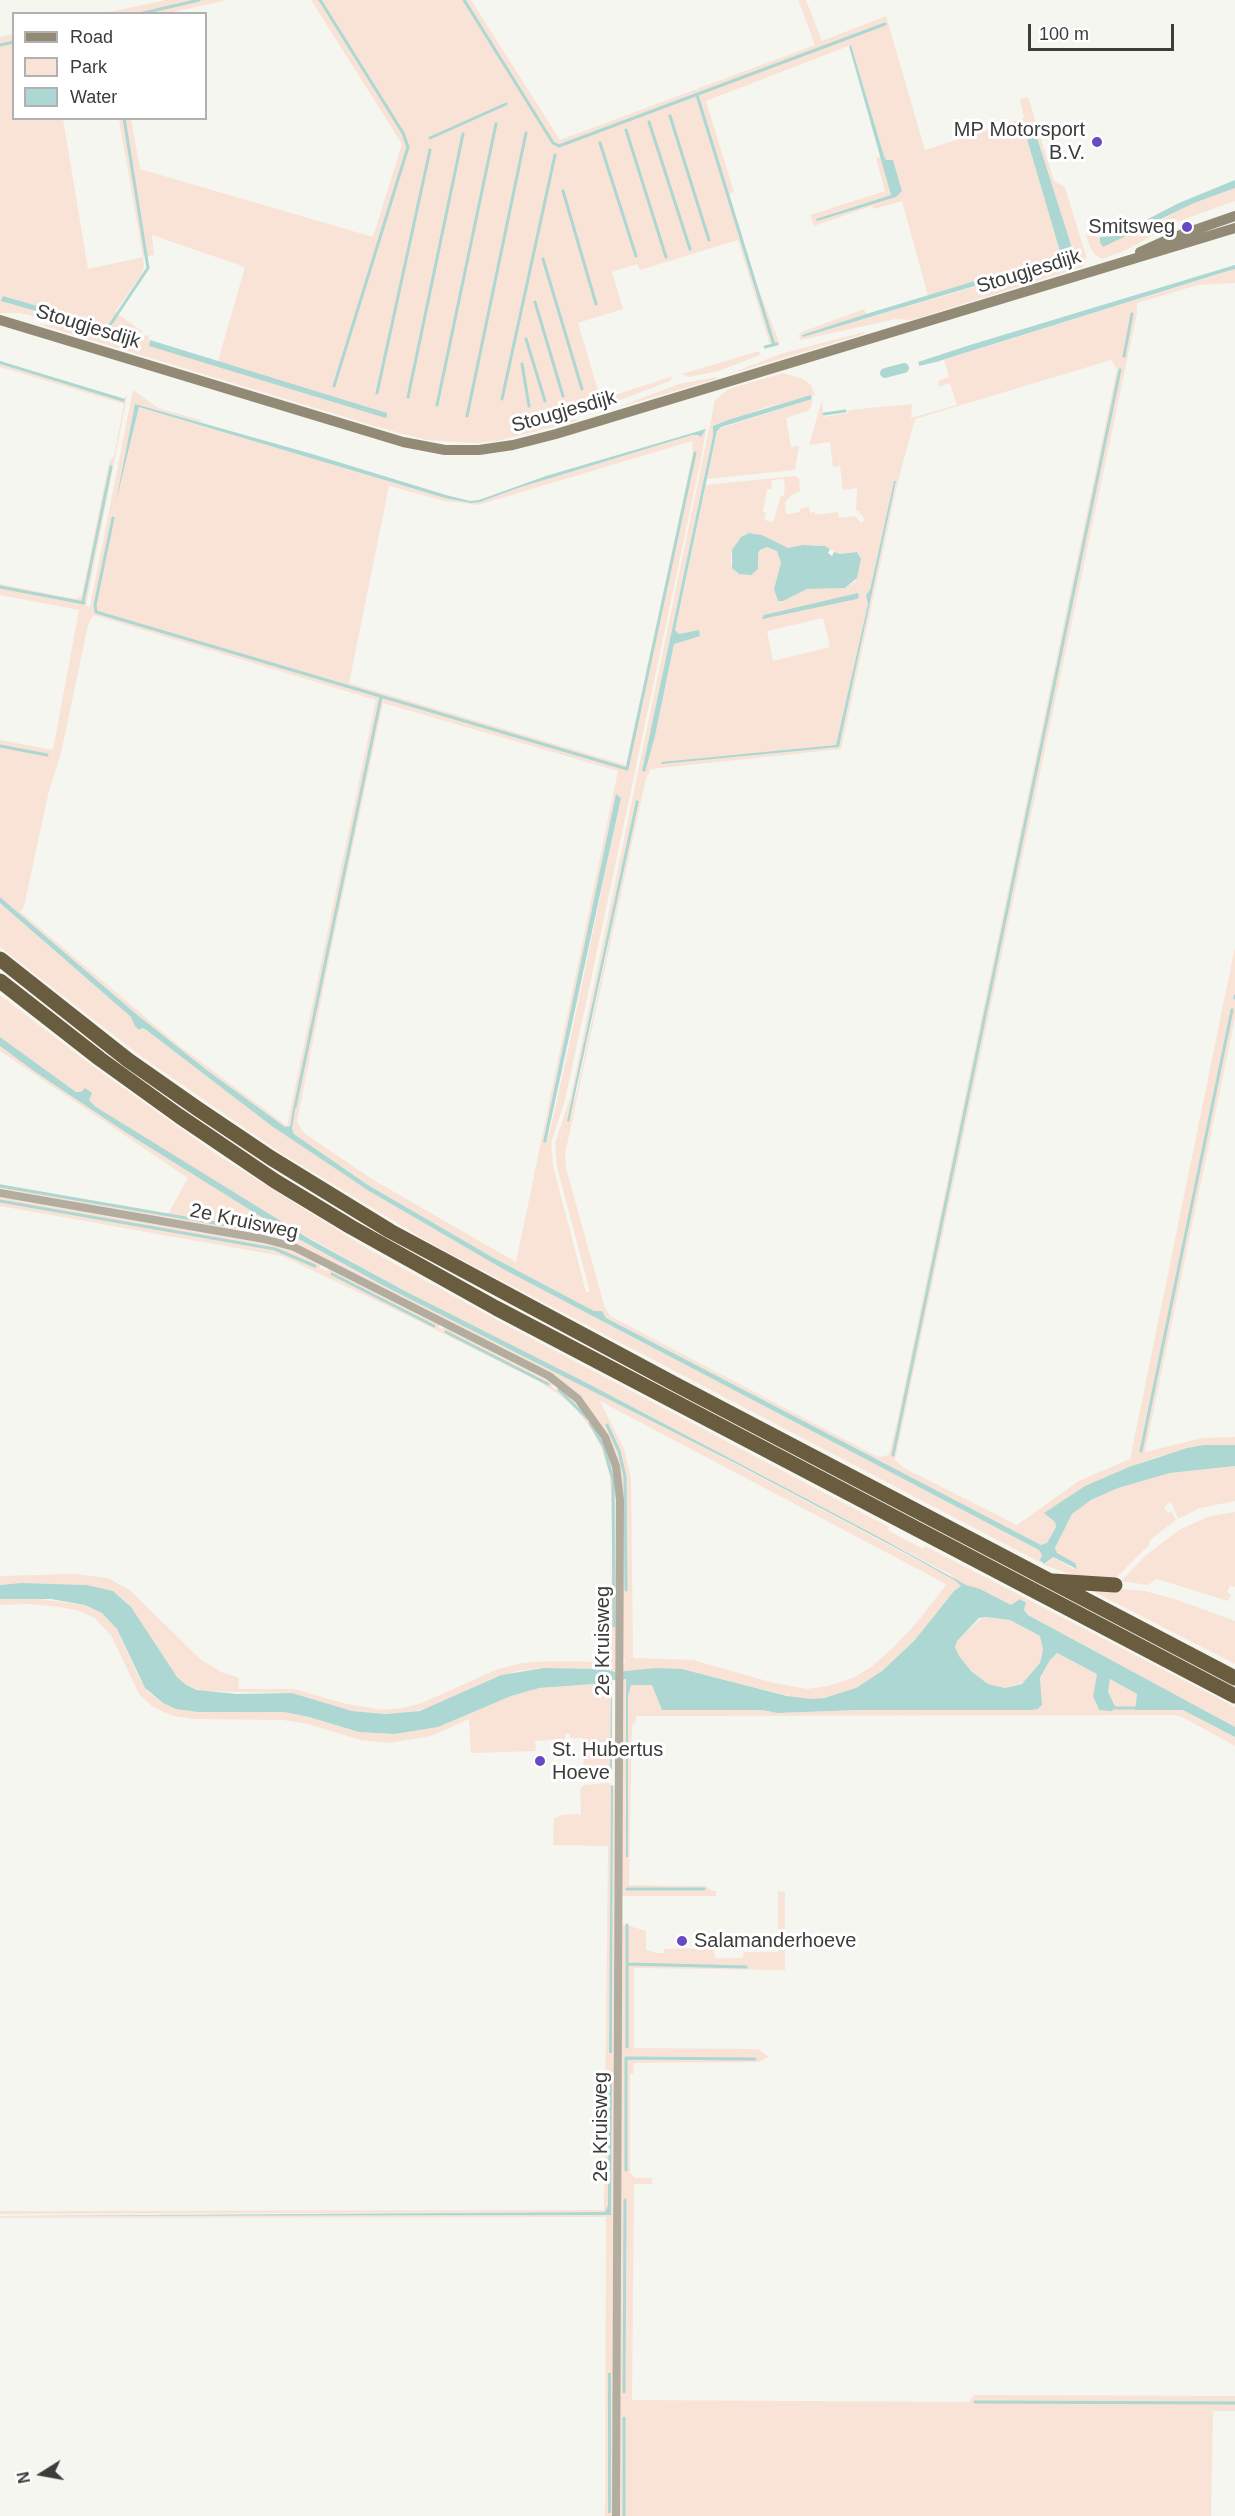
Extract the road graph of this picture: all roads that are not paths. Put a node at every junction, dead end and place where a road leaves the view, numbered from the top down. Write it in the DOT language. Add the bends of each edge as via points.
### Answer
graph roads {
  1 [pos="1235,216"];
  2 [pos="1235,228"];
  3 [pos="1133,257"];
  4 [pos="0,320"];
  5 [pos="0,959"];
  6 [pos="0,981"];
  7 [pos="0,1193"];
  8 [pos="1048,1581"];
  9 [pos="1115,1586"];
  10 [pos="1235,1678"];
  11 [pos="1235,1696"];
  12 [pos="616,2516"];
  1 -- 3 [label="street, Stougjesdijk" via="1169,239"];
  2 -- 3 [label="street, Stougjesdijk"];
  3 -- 4 [label="street, Stougjesdijk" via="556,434 479,450 444,450 403,442"];
  5 -- 8 [label="highway" via="95,1035 190,1103 380,1225"];
  6 -- 11 [label="highway" via="188,1123 360,1232 496,1308"];
  7 -- 12 [label="street, 2e Kruisweg" via="284,1244 322,1260 560,1383 598,1425 611,1451 618,1475 620,1510"];
  8 -- 9 [label="highway"];
  8 -- 10 [label="highway"];
}
